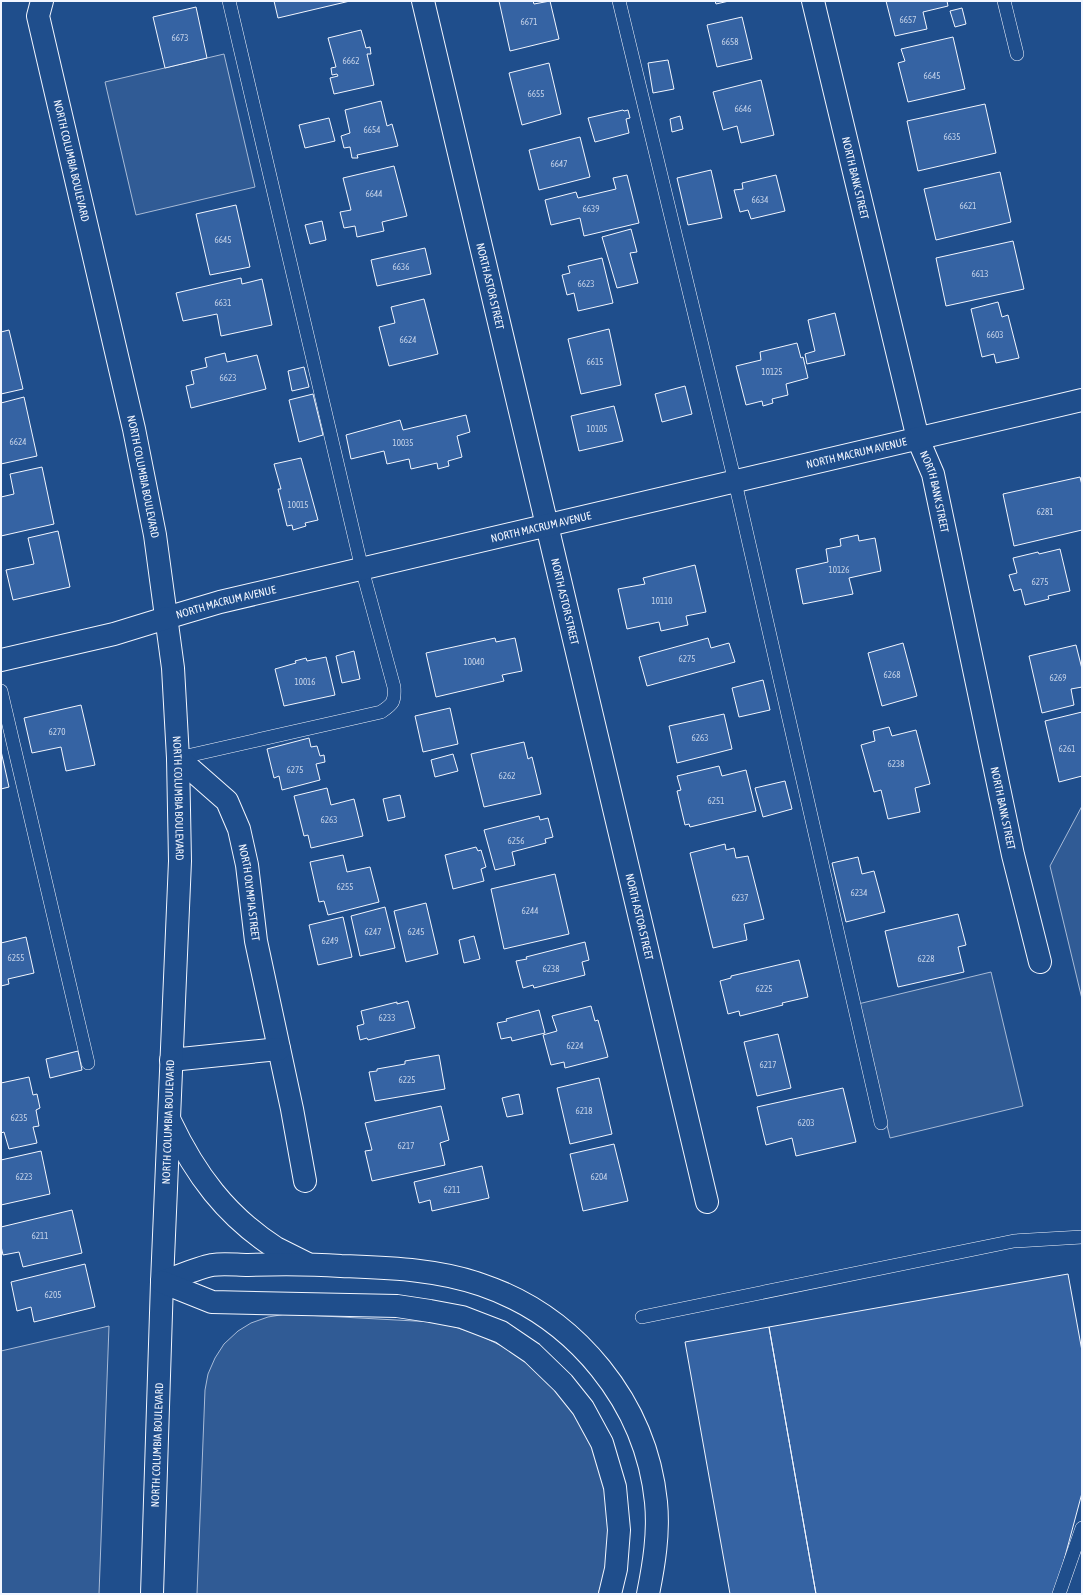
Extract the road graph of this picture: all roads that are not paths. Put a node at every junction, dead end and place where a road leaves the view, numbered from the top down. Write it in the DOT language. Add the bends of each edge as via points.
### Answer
graph roads {
  1 [pos="229,1"];
  2 [pos="423,1"];
  3 [pos="619,1"];
  4 [pos="813,1"];
  5 [pos="1004,1"];
  6 [pos="35,6"];
  7 [pos="1017,54"];
  8 [pos="1082,400"];
  9 [pos="918,439"];
  10 [pos="735,482"];
  11 [pos="548,526"];
  12 [pos="362,570"];
  13 [pos="166,618"];
  14 [pos="1,660"];
  15 [pos="1,692"];
  16 [pos="178,758"];
  17 [pos="1040,962"];
  18 [pos="279,1049"];
  19 [pos="171,1060"];
  20 [pos="88,1063"];
  21 [pos="169,1117"];
  22 [pos="881,1123"];
  23 [pos="305,1181"];
  24 [pos="707,1202"];
  25 [pos="1082,1237"];
  26 [pos="307,1264"];
  27 [pos="162,1282"];
  28 [pos="642,1317"];
  29 [pos="1082,1528"];
  30 [pos="152,1594"];
  31 [pos="610,1594"];
  32 [pos="648,1594"];
  33 [pos="1059,1594"];
  1 -- 12 [label="lane"];
  2 -- 11 [label="street, NORTH ASTOR STREET"];
  3 -- 10 [label="lane"];
  4 -- 9 [label="street, NORTH BANK STREET"];
  5 -- 7 [label="lane"];
  6 -- 13 [label="street, NORTH COLUMBIA BOULEVARD" via="134,429 155,535"];
  8 -- 9 [label="street, NORTH MACRUM AVENUE"];
  9 -- 10 [label="street, NORTH MACRUM AVENUE"];
  9 -- 17 [label="street, NORTH BANK STREET" via="933,474 1013,855"];
  10 -- 11 [label="street, NORTH MACRUM AVENUE"];
  10 -- 22 [label="lane"];
  11 -- 12 [label="street, NORTH MACRUM AVENUE"];
  11 -- 24 [label="street, NORTH ASTOR STREET"];
  12 -- 13 [label="street, NORTH MACRUM AVENUE" via="220,602"];
  12 -- 16 [label="lane" via="394,687 391,705 381,712"];
  13 -- 14 [label="street, NORTH MACRUM AVENUE" via="114,634"];
  13 -- 16 [label="street, NORTH COLUMBIA BOULEVARD" via="173,668"];
  15 -- 20 [label="lane"];
  16 -- 18 [label="street, NORTH OLYMPIA STREET" via="227,801 239,829 247,866 256,941"];
  16 -- 19 [label="street, NORTH COLUMBIA BOULEVARD" via="180,861"];
  18 -- 19 [label="street"];
  18 -- 23 [label="street, NORTH OLYMPIA STREET"];
  19 -- 21 [label="street, NORTH COLUMBIA BOULEVARD"];
  21 -- 26 [label="street" via="183,1148 201,1177 223,1204 248,1228 276,1248"];
  21 -- 27 [label="street, NORTH COLUMBIA BOULEVARD"];
  25 -- 28 [label="lane" via="1014,1241"];
  26 -- 27 [label="street" via="212,1265"];
  26 -- 32 [label="street" via="412,1270 450,1275 484,1285 522,1303 557,1324 592,1356 617,1392 638,1430 649,1462 656,1502 657,1534"];
  27 -- 30 [label="street, NORTH COLUMBIA BOULEVARD"];
  27 -- 31 [label="street" via="212,1302 397,1306 462,1317 501,1332 532,1353 583,1408 602,1443 615,1487 619,1530 616,1569"];
  29 -- 33 [label="lane"];
}
